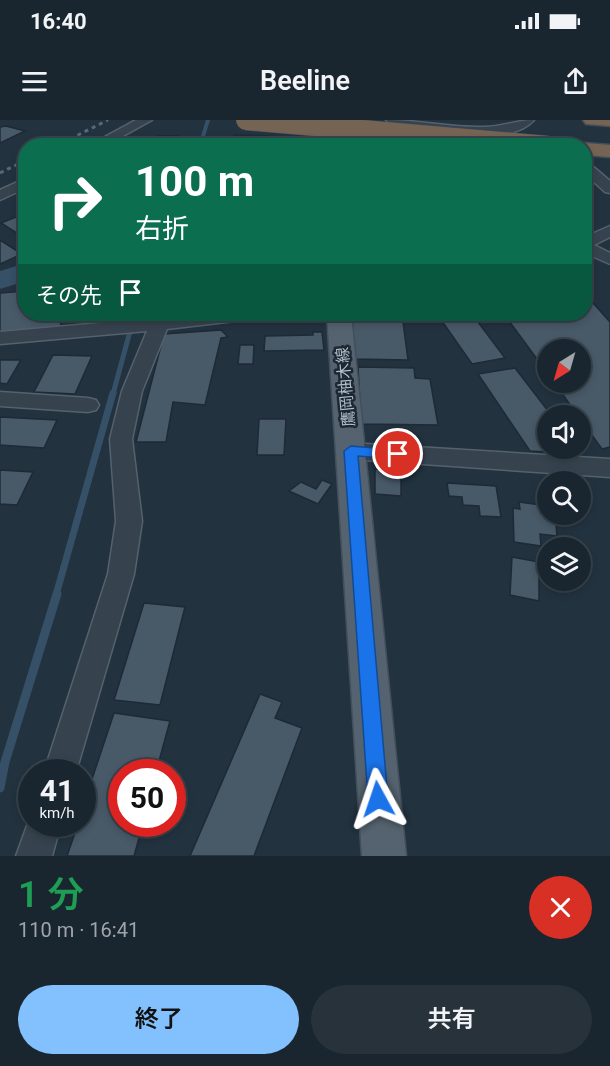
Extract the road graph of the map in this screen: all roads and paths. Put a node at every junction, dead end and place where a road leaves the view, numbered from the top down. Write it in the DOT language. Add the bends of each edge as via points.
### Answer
graph roads {
  1 [pos="146,120"];
  2 [pos="246,120"];
  3 [pos="321,120"];
  4 [pos="392,120"];
  5 [pos="528,120"];
  6 [pos="592,120"];
  7 [pos="610,121"];
  8 [pos="110,138"];
  9 [pos="322,138"];
  10 [pos="455,138"];
  11 [pos="592,150"];
  12 [pos="610,151"];
  13 [pos="592,168"];
  14 [pos="610,169"];
  15 [pos="592,173"];
  16 [pos="18,186"];
  17 [pos="610,189"];
  18 [pos="0,196"];
  19 [pos="610,231"];
  20 [pos="592,241"];
  21 [pos="592,249"];
  22 [pos="610,259"];
  23 [pos="186,321"];
  24 [pos="340,321"];
  25 [pos="153,325"];
  26 [pos="0,338"];
  27 [pos="0,399"];
  28 [pos="88,405"];
  29 [pos="351,451"];
  30 [pos="610,468"];
  31 [pos="64,759"];
  32 [pos="40,837"];
  33 [pos="34,856"];
  34 [pos="384,856"];
  1 -- 8 [label="street"];
  2 -- 10 [label="highway, bridge"];
  3 -- 9 [label="main road"];
  4 -- 5 [label="street" via="502,131"];
  6 -- 7 [label="highway"];
  11 -- 12 [label="highway"];
  13 -- 14 [label="street"];
  15 -- 17 [label="street"];
  16 -- 18 [label="street"];
  19 -- 20 [label="street"];
  21 -- 22 [label="street"];
  23 -- 25 [label="street"];
  24 -- 29 [label="main road, 鷹岡柚木線"];
  25 -- 26 [label="street"];
  25 -- 31 [label="street" via="121,439 129,521 121,574"];
  27 -- 28 [label="street"];
  29 -- 30 [label="street"];
  29 -- 34 [label="main road, 鷹岡柚木線"];
  32 -- 33 [label="street"];
}
